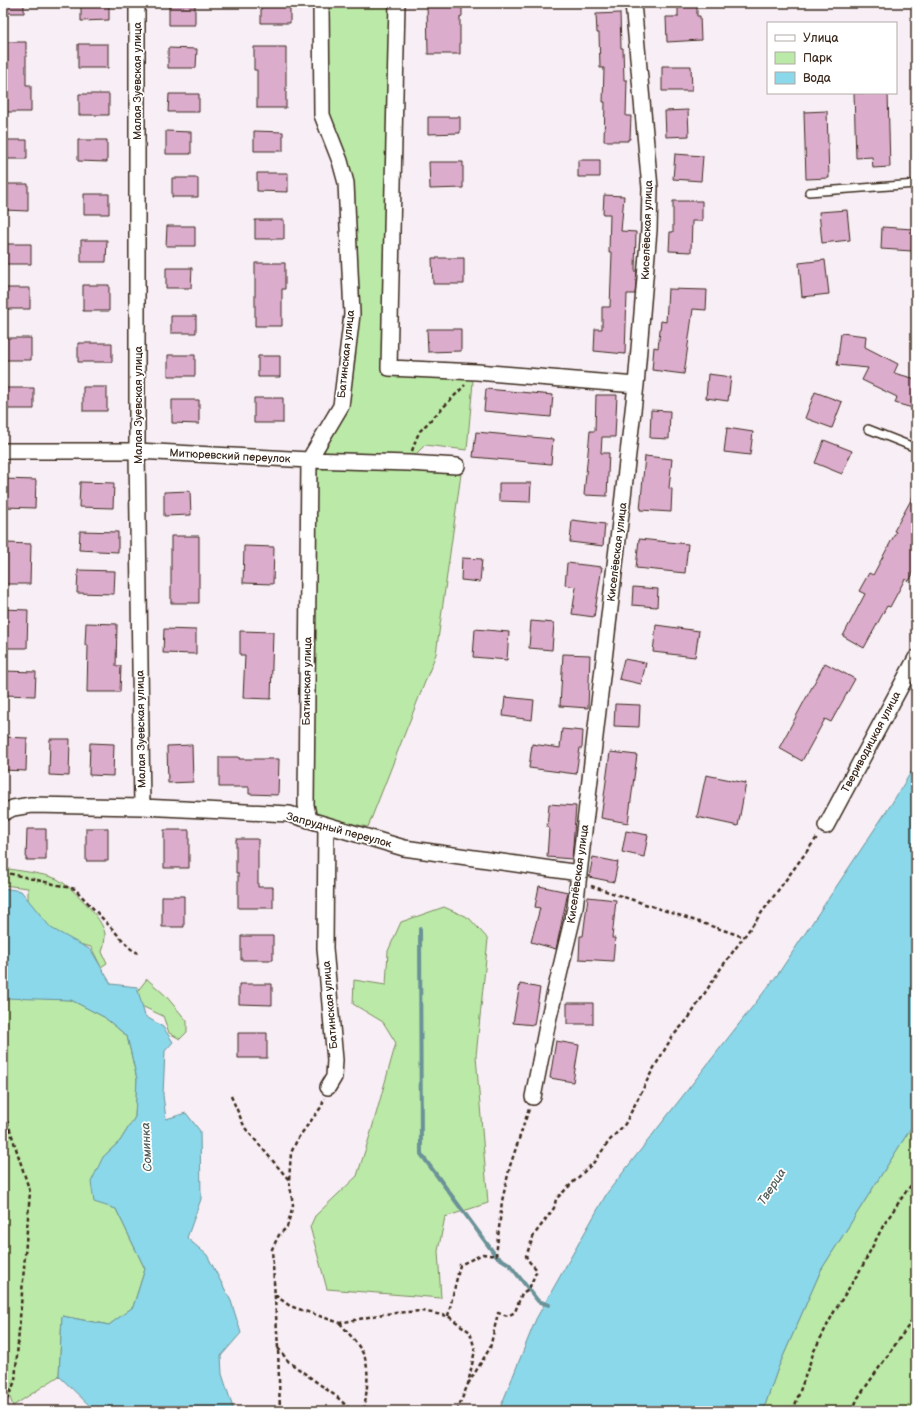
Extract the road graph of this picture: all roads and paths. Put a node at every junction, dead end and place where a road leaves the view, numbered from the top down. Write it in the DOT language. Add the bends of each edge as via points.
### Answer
graph roads {
  1 [pos="137,3"];
  2 [pos="321,3"];
  3 [pos="397,3"];
  4 [pos="633,3"];
  5 [pos="916,184"];
  6 [pos="809,192"];
  7 [pos="477,372"];
  8 [pos="636,385"];
  9 [pos="868,429"];
  10 [pos="916,448"];
  11 [pos="3,451"];
  12 [pos="137,451"];
  13 [pos="309,460"];
  14 [pos="409,463"];
  15 [pos="457,466"];
  16 [pos="916,658"];
  17 [pos="142,807"];
  18 [pos="3,813"];
  19 [pos="309,820"];
  20 [pos="326,825"];
  21 [pos="826,826"];
  22 [pos="3,872"];
  23 [pos="582,878"];
  24 [pos="744,937"];
  25 [pos="138,953"];
  26 [pos="328,1087"];
  27 [pos="231,1096"];
  28 [pos="533,1097"];
  29 [pos="3,1108"];
  30 [pos="290,1180"];
  31 [pos="916,1180"];
  32 [pos="275,1294"];
  33 [pos="916,1315"];
  34 [pos="448,1316"];
  35 [pos="340,1323"];
  36 [pos="278,1348"];
  37 [pos="468,1384"];
  38 [pos="3,1409"];
  39 [pos="280,1411"];
  40 [pos="352,1411"];
  41 [pos="364,1411"];
  42 [pos="457,1411"];
  43 [pos="793,1411"];
  44 [pos="852,1411"];
  1 -- 12 [label="street, Малая Зуевская улица"];
  2 -- 13 [label="street, Батинская улица" via="322,115 346,183 352,314 341,406"];
  3 -- 7 [label="street" via="389,368"];
  4 -- 8 [label="street, Киселёвская улица" via="650,188"];
  5 -- 6 [label="lane"];
  7 -- 8 [label="street"];
  7 -- 14 [label="path" via="420,430"];
  8 -- 23 [label="street, Киселёвская улица"];
  9 -- 10 [label="lane"];
  11 -- 12 [label="street, Митюревский переулок"];
  12 -- 13 [label="street, Митюревский переулок"];
  12 -- 17 [label="street, Малая Зуевская улица"];
  13 -- 14 [label="street, Митюревский переулок"];
  13 -- 19 [label="street, Батинская улица" via="306,805"];
  14 -- 15 [label="street, Митюревский переулок"];
  16 -- 21 [label="street, Твериводицкая улица"];
  17 -- 18 [label="street, Запрудный переулок" via="31,805 13,808"];
  17 -- 19 [label="street, Запрудный переулок" via="290,814"];
  19 -- 20 [label="street, Запрудный переулок"];
  20 -- 23 [label="street, Запрудный переулок" via="404,848"];
  20 -- 26 [label="street, Батинская улица" via="325,948 335,1060 334,1077"];
  21 -- 24 [label="path"];
  22 -- 25 [label="path" via="75,889 131,949"];
  23 -- 24 [label="path"];
  23 -- 28 [label="street, Киселёвская улица"];
  24 -- 37 [label="path" via="688,1019 672,1037 625,1124 594,1162 556,1199 554,1208 534,1235 526,1256 537,1270 529,1289 522,1293 515,1312 508,1316 498,1314 490,1348"];
  26 -- 30 [label="path" via="322,1106 298,1138 291,1153"];
  27 -- 30 [label="path" via="244,1128"];
  28 -- 34 [label="path" via="510,1166 502,1200 496,1256 483,1254 460,1265"];
  29 -- 38 [label="path" via="30,1192 15,1381"];
  30 -- 32 [label="path" via="293,1205 287,1226 278,1235 272,1249"];
  31 -- 43 [label="path" via="883,1226 862,1267 834,1312 814,1351"];
  32 -- 35 [label="path" via="290,1306"];
  32 -- 36 [label="path"];
  33 -- 44 [label="path" via="858,1398"];
  34 -- 35 [label="path" via="421,1311 384,1314"];
  34 -- 37 [label="path" via="470,1332 475,1350"];
  35 -- 41 [label="path" via="364,1358 368,1379"];
  36 -- 39 [label="path"];
  36 -- 40 [label="path" via="289,1362"];
  37 -- 42 [label="path"];
}
